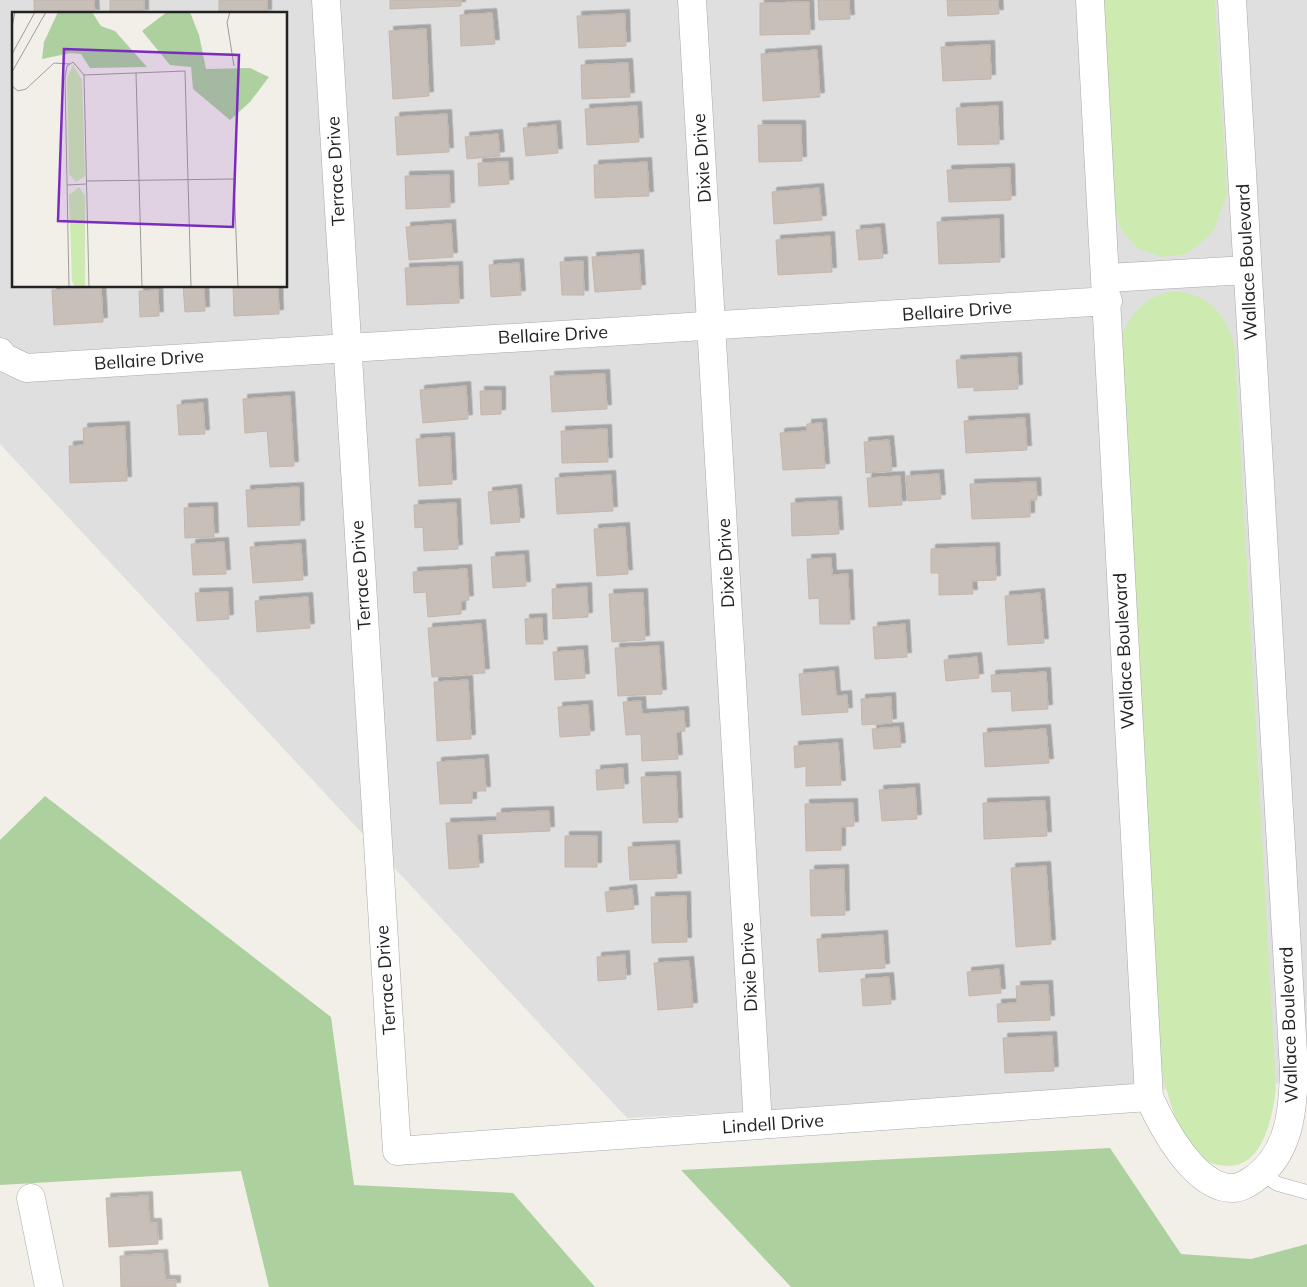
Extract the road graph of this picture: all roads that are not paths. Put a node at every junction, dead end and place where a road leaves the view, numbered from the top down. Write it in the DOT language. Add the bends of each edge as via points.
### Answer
graph roads {
  1 [pos="326,0"];
  2 [pos="692,0"];
  3 [pos="1090,0"];
  4 [pos="1232,0"];
  5 [pos="1247,270"];
  6 [pos="1108,290"];
  7 [pos="713,327"];
  8 [pos="346,347"];
  9 [pos="1,354"];
  10 [pos="1149,1098"];
  11 [pos="758,1125"];
  12 [pos="397,1151"];
  13 [pos="1260,1174"];
  14 [pos="1307,1192"];
  15 [pos="31,1198"];
  16 [pos="49,1287"];
  1 -- 8 [label="street, Terrace Drive"];
  2 -- 7 [label="street, Dixie Drive"];
  3 -- 6 [label="street, Wallace Boulevard"];
  4 -- 5 [label="street, Wallace Boulevard"];
  5 -- 6 [label="street, Bellaire Drive"];
  5 -- 13 [label="street, Wallace Boulevard" via="1294,1070 1288,1129 1277,1155"];
  6 -- 7 [label="street, Bellaire Drive"];
  6 -- 10 [label="street, Wallace Boulevard" via="1131,815"];
  7 -- 8 [label="street, Bellaire Drive"];
  7 -- 11 [label="street, Dixie Drive"];
  8 -- 9 [label="street, Bellaire Drive" via="26,368"];
  8 -- 12 [label="street, Terrace Drive"];
  10 -- 11 [label="street, Lindell Drive"];
  10 -- 13 [label="street, Wallace Boulevard" via="1180,1152 1207,1179 1233,1188 1247,1184"];
  11 -- 12 [label="street, Lindell Drive"];
  13 -- 14 [label="lane" via="1278,1184"];
  15 -- 16 [label="street"];
}
